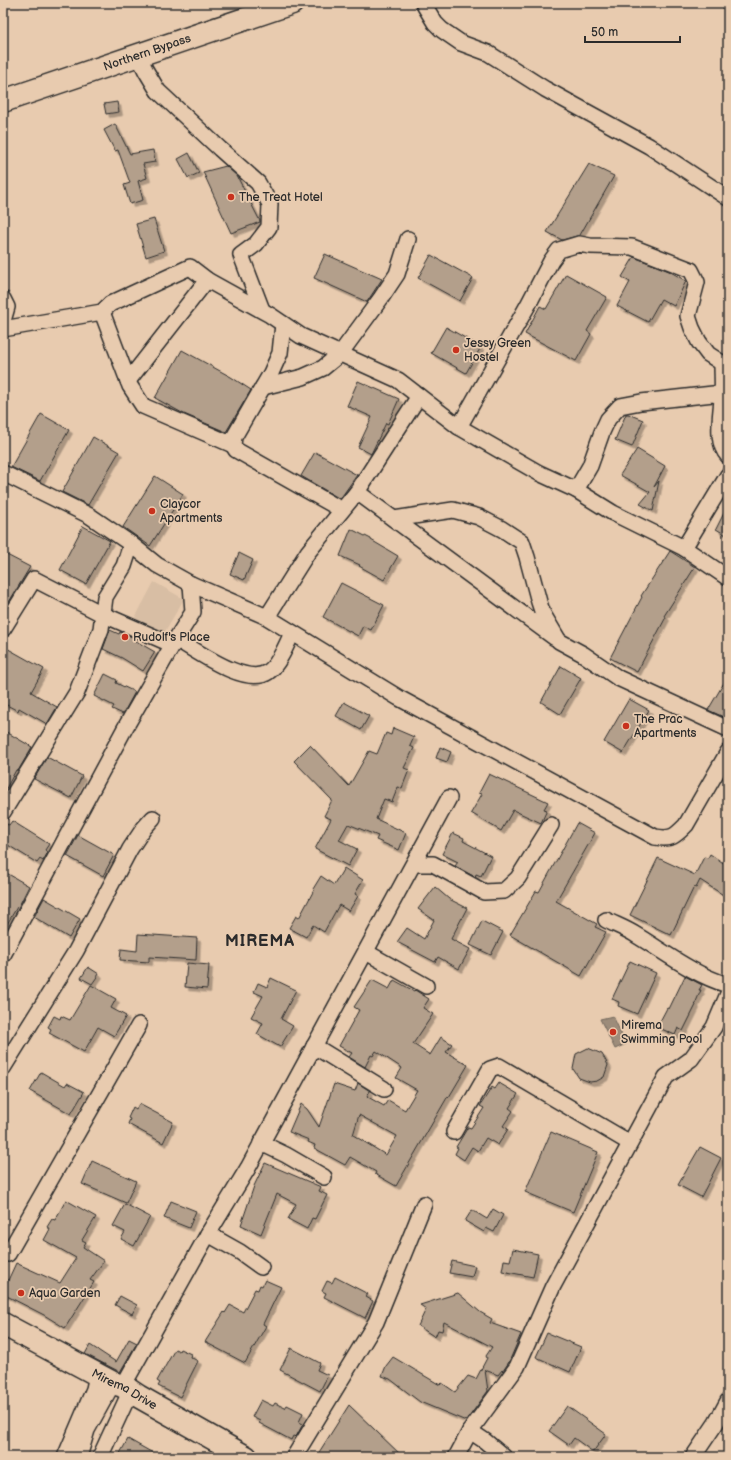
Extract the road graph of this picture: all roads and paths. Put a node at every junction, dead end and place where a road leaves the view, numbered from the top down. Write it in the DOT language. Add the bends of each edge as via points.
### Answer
graph roads {
  1 [pos="292,3"];
  2 [pos="422,3"];
  3 [pos="138,55"];
  4 [pos="3,101"];
  5 [pos="728,198"];
  6 [pos="408,239"];
  7 [pos="207,280"];
  8 [pos="3,299"];
  9 [pos="262,310"];
  10 [pos="102,312"];
  11 [pos="3,322"];
  12 [pos="283,324"];
  13 [pos="3,329"];
  14 [pos="340,354"];
  15 [pos="725,365"];
  16 [pos="128,381"];
  17 [pos="263,388"];
  18 [pos="419,396"];
  19 [pos="725,397"];
  20 [pos="459,427"];
  21 [pos="233,445"];
  22 [pos="728,456"];
  23 [pos="3,473"];
  24 [pos="728,474"];
  25 [pos="576,490"];
  26 [pos="357,492"];
  27 [pos="342,510"];
  28 [pos="394,520"];
  29 [pos="131,544"];
  30 [pos="684,548"];
  31 [pos="728,578"];
  32 [pos="191,584"];
  33 [pos="102,614"];
  34 [pos="267,617"];
  35 [pos="3,629"];
  36 [pos="292,633"];
  37 [pos="559,641"];
  38 [pos="174,642"];
  39 [pos="728,729"];
  40 [pos="728,752"];
  41 [pos="449,798"];
  42 [pos="3,812"];
  43 [pos="153,818"];
  44 [pos="551,824"];
  45 [pos="414,864"];
  46 [pos="606,920"];
  47 [pos="366,952"];
  48 [pos="3,955"];
  49 [pos="426,986"];
  50 [pos="728,986"];
  51 [pos="728,994"];
  52 [pos="139,1026"];
  53 [pos="314,1046"];
  54 [pos="3,1068"];
  55 [pos="384,1089"];
  56 [pos="454,1132"];
  57 [pos="261,1143"];
  58 [pos="630,1143"];
  59 [pos="324,1177"];
  60 [pos="424,1204"];
  61 [pos="208,1234"];
  62 [pos="3,1251"];
  63 [pos="261,1267"];
  64 [pos="3,1324"];
  65 [pos="116,1383"];
  66 [pos="728,1401"];
  67 [pos="470,1431"];
  68 [pos="65,1457"];
  69 [pos="79,1457"];
  70 [pos="100,1457"];
  71 [pos="246,1457"];
  72 [pos="294,1457"];
  73 [pos="456,1457"];
  74 [pos="504,1457"];
  75 [pos="693,1457"];
  1 -- 3 [label="main road, Northern Bypass"];
  2 -- 5 [label="street" via="435,23 461,43 488,53 544,89 649,146"];
  3 -- 4 [label="main road, Northern Bypass"];
  3 -- 9 [label="street" via="158,91 258,183 270,204 268,227 256,244 241,255"];
  6 -- 14 [label="street" via="396,274"];
  7 -- 9 [label="street"];
  7 -- 10 [label="street" via="190,267 110,304"];
  7 -- 16 [label="street"];
  8 -- 11 [label="street" via="7,307"];
  9 -- 12 [label="street"];
  10 -- 13 [label="street"];
  10 -- 16 [label="street"];
  12 -- 14 [label="street" via="301,336"];
  12 -- 17 [label="street" via="280,353"];
  14 -- 17 [label="street" via="323,368 303,377"];
  14 -- 18 [label="street" via="398,380"];
  15 -- 19 [label="street"];
  15 -- 20 [label="street" via="708,354 692,328 688,316 697,282 691,270 632,247 579,244 569,246 558,250 551,261"];
  16 -- 21 [label="street" via="143,406"];
  17 -- 21 [label="street" via="234,437"];
  18 -- 20 [label="street"];
  18 -- 26 [label="street"];
  19 -- 22 [label="street" via="719,431 724,451"];
  19 -- 25 [label="street" via="713,394 620,406 608,419 590,466"];
  20 -- 25 [label="street" via="539,473"];
  21 -- 27 [label="street" via="236,450"];
  23 -- 29 [label="street" via="90,516"];
  24 -- 30 [label="street"];
  25 -- 30 [label="street" via="613,513"];
  26 -- 27 [label="street"];
  26 -- 28 [label="street"];
  27 -- 34 [label="street" via="308,552"];
  28 -- 37 [label="street"];
  28 -- 37 [label="street" via="452,510 479,517 522,542 543,614"];
  29 -- 32 [label="street" via="157,565"];
  29 -- 33 [label="street" via="124,566 105,597"];
  30 -- 31 [label="street"];
  32 -- 34 [label="street"];
  32 -- 38 [label="street" via="193,612"];
  33 -- 35 [label="street" via="34,579"];
  33 -- 38 [label="street"];
  33 -- 42 [label="street" via="102,628 77,692"];
  34 -- 36 [label="street"];
  36 -- 38 [label="street" via="275,666 261,676 233,672"];
  36 -- 40 [label="street" via="400,698 656,837 668,839 686,825"];
  37 -- 39 [label="street" via="618,678"];
  38 -- 48 [label="street" via="121,734"];
  41 -- 45 [label="street"];
  43 -- 54 [label="street" via="130,849 76,951"];
  44 -- 45 [label="street" via="518,878 504,891 484,892 434,864"];
  45 -- 47 [label="street"];
  46 -- 50 [label="street" via="635,934 711,980"];
  47 -- 49 [label="street"];
  47 -- 53 [label="street"];
  51 -- 58 [label="street" via="714,1027 690,1059 666,1077"];
  52 -- 62 [label="street" via="8,1254"];
  53 -- 55 [label="street"];
  53 -- 57 [label="street"];
  56 -- 58 [label="street" via="490,1069 499,1066"];
  57 -- 59 [label="street"];
  57 -- 61 [label="street"];
  58 -- 67 [label="street" via="552,1286 517,1367"];
  60 -- 72 [label="street" via="376,1322"];
  61 -- 63 [label="street"];
  61 -- 65 [label="street"];
  64 -- 65 [label="main road, Mirema Drive"];
  65 -- 68 [label="street" via="94,1389"];
  65 -- 69 [label="street" via="87,1430"];
  65 -- 70 [label="street"];
  65 -- 71 [label="main road, Mirema Drive"];
  66 -- 75 [label="street"];
  67 -- 73 [label="street"];
  67 -- 74 [label="street"];
}
